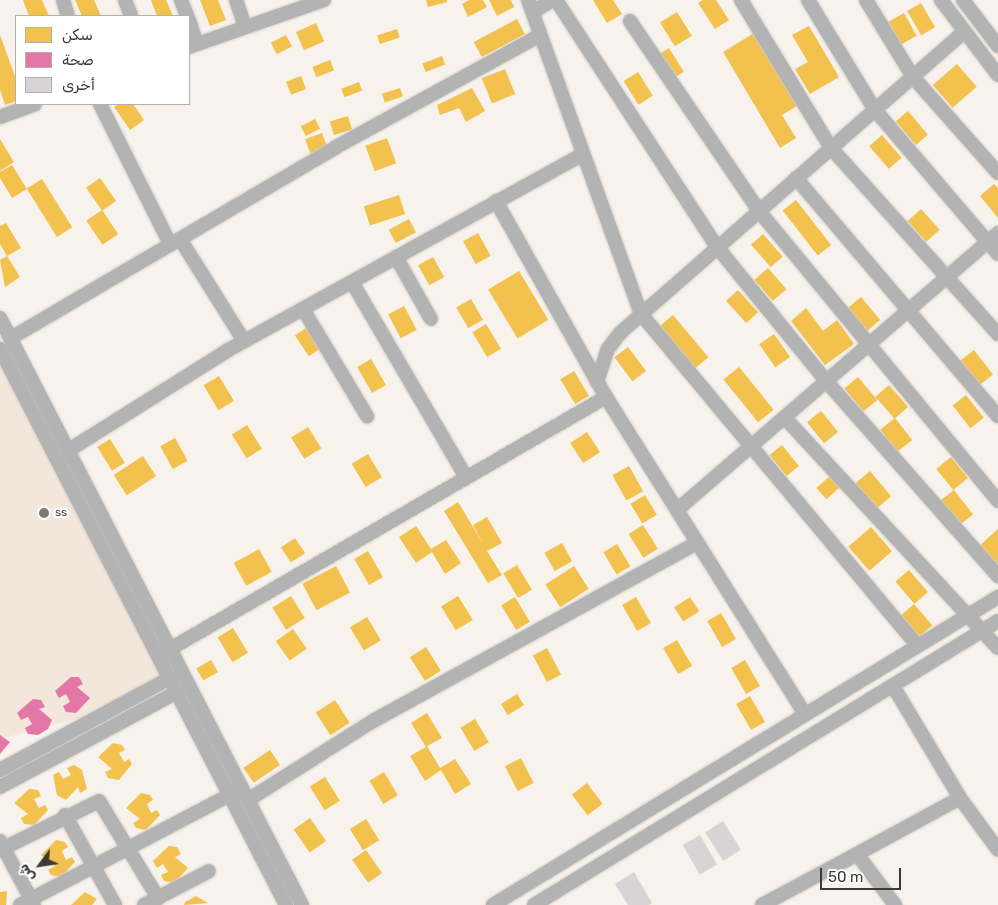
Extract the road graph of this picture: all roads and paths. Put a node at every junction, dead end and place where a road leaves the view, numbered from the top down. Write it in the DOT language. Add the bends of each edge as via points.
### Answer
graph roads {
  1 [pos="63,0"];
  2 [pos="125,0"];
  3 [pos="181,0"];
  4 [pos="236,0"];
  5 [pos="324,0"];
  6 [pos="552,0"];
  7 [pos="556,0"];
  8 [pos="741,0"];
  9 [pos="808,0"];
  10 [pos="866,0"];
  11 [pos="941,0"];
  12 [pos="963,0"];
  13 [pos="291,5"];
  14 [pos="530,6"];
  15 [pos="68,15"];
  16 [pos="131,15"];
  17 [pos="187,15"];
  18 [pos="630,21"];
  19 [pos="190,26"];
  20 [pos="245,26"];
  21 [pos="963,33"];
  22 [pos="540,36"];
  23 [pos="193,45"];
  24 [pos="998,46"];
  25 [pos="998,75"];
  26 [pos="913,77"];
  27 [pos="32,105"];
  28 [pos="101,105"];
  29 [pos="875,110"];
  30 [pos="0,117"];
  31 [pos="831,148"];
  32 [pos="582,155"];
  33 [pos="998,173"];
  34 [pos="796,178"];
  35 [pos="496,201"];
  36 [pos="759,210"];
  37 [pos="993,237"];
  38 [pos="175,242"];
  39 [pos="717,247"];
  40 [pos="998,254"];
  41 [pos="396,258"];
  42 [pos="950,276"];
  43 [pos="352,282"];
  44 [pos="303,309"];
  45 [pos="912,309"];
  46 [pos="640,314"];
  47 [pos="0,318"];
  48 [pos="431,319"];
  49 [pos="998,334"];
  50 [pos="11,338"];
  51 [pos="244,341"];
  52 [pos="869,346"];
  53 [pos="0,349"];
  54 [pos="597,382"];
  55 [pos="827,382"];
  56 [pos="606,397"];
  57 [pos="367,416"];
  58 [pos="998,416"];
  59 [pos="785,418"];
  60 [pos="750,448"];
  61 [pos="69,450"];
  62 [pos="466,477"];
  63 [pos="998,501"];
  64 [pos="677,510"];
  65 [pos="697,543"];
  66 [pos="998,576"];
  67 [pos="994,600"];
  68 [pos="970,614"];
  69 [pos="998,620"];
  70 [pos="984,630"];
  71 [pos="917,646"];
  72 [pos="171,648"];
  73 [pos="998,648"];
  74 [pos="158,655"];
  75 [pos="170,678"];
  76 [pos="893,686"];
  77 [pos="177,692"];
  78 [pos="804,714"];
  79 [pos="0,770"];
  80 [pos="0,787"];
  81 [pos="240,795"];
  82 [pos="960,798"];
  83 [pos="64,815"];
  84 [pos="1,846"];
  85 [pos="130,847"];
  86 [pos="998,850"];
  87 [pos="857,854"];
  88 [pos="93,867"];
  89 [pos="209,871"];
  90 [pos="158,898"];
  91 [pos="28,903"];
  92 [pos="115,905"];
  93 [pos="144,905"];
  94 [pos="286,905"];
  95 [pos="302,905"];
  96 [pos="493,905"];
  97 [pos="534,905"];
  98 [pos="762,905"];
  99 [pos="895,905"];
  1 -- 15 [label="street"];
  2 -- 16 [label="street"];
  3 -- 17 [label="street"];
  4 -- 20 [label="street"];
  5 -- 13 [label="street"];
  6 -- 14 [label="street"];
  7 -- 39 [label="street"];
  8 -- 31 [label="street"];
  9 -- 29 [label="street"];
  10 -- 26 [label="street"];
  11 -- 21 [label="street"];
  12 -- 24 [label="street"];
  13 -- 20 [label="street"];
  14 -- 22 [label="street"];
  18 -- 36 [label="street"];
  19 -- 23 [label="street"];
  20 -- 23 [label="street"];
  21 -- 25 [label="street"];
  21 -- 26 [label="street"];
  22 -- 32 [label="street"];
  22 -- 38 [label="street"];
  26 -- 29 [label="street"];
  26 -- 33 [label="street"];
  27 -- 30 [label="street"];
  28 -- 38 [label="street"];
  29 -- 31 [label="street"];
  29 -- 37 [label="street"];
  31 -- 34 [label="street"];
  31 -- 42 [label="street"];
  32 -- 35 [label="street"];
  32 -- 46 [label="street"];
  34 -- 36 [label="street"];
  34 -- 45 [label="street"];
  35 -- 41 [label="street"];
  35 -- 54 [label="street"];
  36 -- 39 [label="street"];
  36 -- 52 [label="street"];
  37 -- 40 [label="street"];
  37 -- 42 [label="street"];
  38 -- 50 [label="street"];
  38 -- 51 [label="street"];
  39 -- 46 [label="street"];
  39 -- 55 [label="street"];
  41 -- 43 [label="street"];
  41 -- 48 [label="street"];
  42 -- 45 [label="street"];
  42 -- 49 [label="street"];
  43 -- 44 [label="street"];
  43 -- 62 [label="street"];
  44 -- 51 [label="street"];
  44 -- 57 [label="street"];
  45 -- 52 [label="street"];
  45 -- 58 [label="street"];
  46 -- 54 [label="street" via="608,349"];
  46 -- 60 [label="street"];
  47 -- 50 [label="street"];
  50 -- 61 [label="street"];
  51 -- 61 [label="street"];
  52 -- 55 [label="street"];
  52 -- 63 [label="street"];
  53 -- 74 [label="street"];
  54 -- 56 [label="street"];
  55 -- 59 [label="street"];
  55 -- 66 [label="street"];
  56 -- 62 [label="street"];
  56 -- 64 [label="street"];
  59 -- 60 [label="street"];
  59 -- 68 [label="street"];
  60 -- 64 [label="street"];
  60 -- 71 [label="street"];
  61 -- 72 [label="street"];
  62 -- 72 [label="street"];
  64 -- 65 [label="street"];
  65 -- 78 [label="street"];
  65 -- 81 [label="street"];
  67 -- 68 [label="street"];
  67 -- 69 [label="street"];
  68 -- 70 [label="street"];
  68 -- 71 [label="street"];
  69 -- 70 [label="street"];
  70 -- 73 [label="street"];
  70 -- 76 [label="street"];
  71 -- 78 [label="street"];
  72 -- 74 [label="street"];
  72 -- 81 [label="street"];
  74 -- 75 [label="street"];
  75 -- 77 [label="street"];
  75 -- 79 [label="street"];
  76 -- 82 [label="street"];
  76 -- 97 [label="street"];
  77 -- 80 [label="street"];
  77 -- 81 [label="street"];
  78 -- 96 [label="street"];
  81 -- 85 [label="street"];
  81 -- 94 [label="street"];
  81 -- 95 [label="street"];
  82 -- 86 [label="street"];
  82 -- 87 [label="street"];
  83 -- 84 [label="street"];
  83 -- 85 [label="street" via="99,801"];
  83 -- 88 [label="street"];
  84 -- 91 [label="street"];
  85 -- 88 [label="street"];
  85 -- 90 [label="street"];
  87 -- 98 [label="street"];
  87 -- 99 [label="street"];
  88 -- 91 [label="street"];
  88 -- 92 [label="street"];
  89 -- 90 [label="street"];
  90 -- 93 [label="street"];
}
